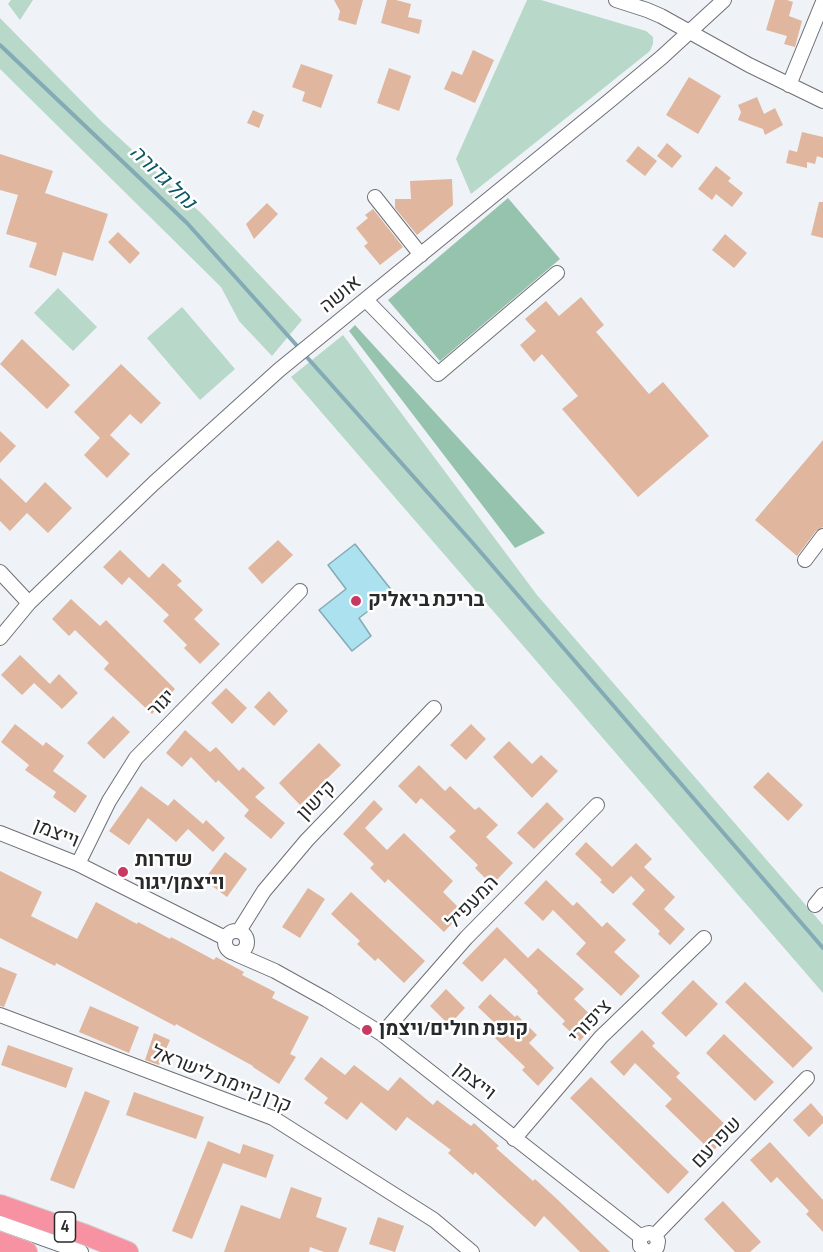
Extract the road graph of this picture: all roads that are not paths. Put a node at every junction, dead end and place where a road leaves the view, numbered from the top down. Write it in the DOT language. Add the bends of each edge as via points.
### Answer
graph roads {
  1 [pos="616,0"];
  2 [pos="724,0"];
  3 [pos="823,2"];
  4 [pos="691,32"];
  5 [pos="789,85"];
  6 [pos="823,100"];
  7 [pos="375,197"];
  8 [pos="421,255"];
  9 [pos="557,273"];
  10 [pos="366,300"];
  11 [pos="823,536"];
  12 [pos="805,560"];
  13 [pos="0,572"];
  14 [pos="300,591"];
  15 [pos="29,603"];
  16 [pos="0,638"];
  17 [pos="434,708"];
  18 [pos="597,805"];
  19 [pos="0,833"];
  20 [pos="78,864"];
  21 [pos="243,936"];
  22 [pos="225,938"];
  23 [pos="704,938"];
  24 [pos="236,954"];
  25 [pos="275,971"];
  26 [pos="0,1015"];
  27 [pos="382,1034"];
  28 [pos="807,1078"];
  29 [pos="514,1139"];
  30 [pos="0,1205"];
  31 [pos="0,1223"];
  32 [pos="0,1242"];
  33 [pos="653,1248"];
  34 [pos="27,1252"];
  35 [pos="81,1252"];
  36 [pos="128,1252"];
  37 [pos="472,1252"];
  1 -- 4 [label="street"];
  2 -- 4 [label="street, אושה"];
  3 -- 5 [label="street"];
  4 -- 5 [label="street"];
  4 -- 8 [label="street, אושה"];
  5 -- 6 [label="street"];
  7 -- 8 [label="street"];
  8 -- 10 [label="street, אושה"];
  9 -- 10 [label="street" via="438,374"];
  10 -- 15 [label="street, אושה" via="279,370"];
  11 -- 12 [label="street"];
  13 -- 15 [label="street"];
  14 -- 20 [label="street, יגור" via="136,758 109,801"];
  15 -- 16 [label="street, אושה"];
  17 -- 21 [label="street, קישון" via="307,840 264,891"];
  18 -- 27 [label="street, המעפיל" via="466,938"];
  19 -- 20 [label="street, וייצמן"];
  20 -- 22 [label="street, וייצמן"];
  21 -- 22 [label="street" via="230,933"];
  21 -- 24 [label="street" via="246,948"];
  21 -- 25 [label="street, וייצמן"];
  22 -- 24 [label="street" via="227,949"];
  23 -- 29 [label="street, ציפורי" via="601,1037"];
  24 -- 25 [label="street, וייצמן"];
  25 -- 27 [label="street, וייצמן"];
  26 -- 37 [label="street, קרן קיימת לישראל" via="273,1118 434,1220"];
  27 -- 29 [label="street, וייצמן"];
  28 -- 33 [label="street, שפרעם"];
  29 -- 33 [label="street, וייצמן" via="641,1237 652,1234"];
  30 -- 36 [label="highway, 4"];
  31 -- 35 [label="street"];
  32 -- 34 [label="highway, 4"];
}
